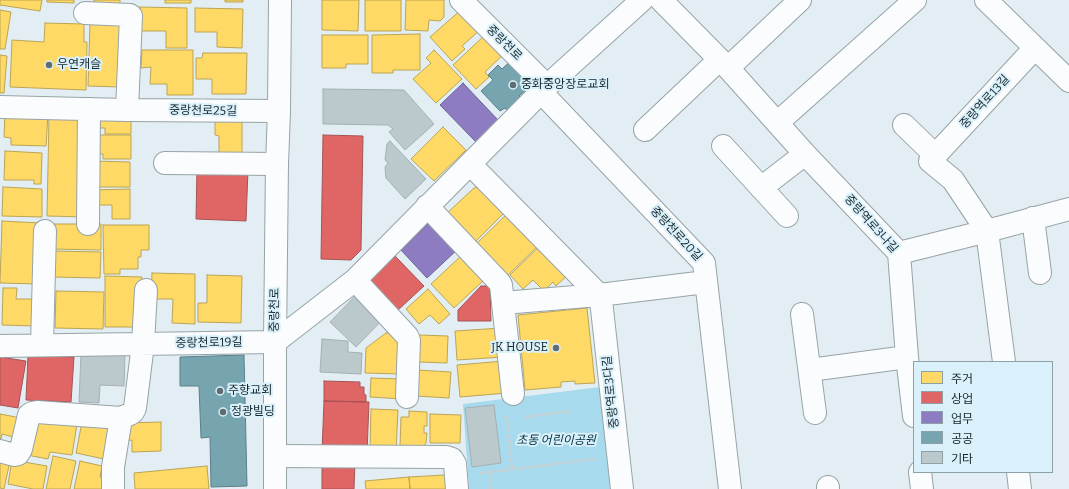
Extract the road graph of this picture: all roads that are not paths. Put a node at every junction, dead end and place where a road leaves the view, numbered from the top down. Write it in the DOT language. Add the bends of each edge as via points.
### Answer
graph roads {
  1 [pos="280,0"];
  2 [pos="461,0"];
  3 [pos="642,0"];
  4 [pos="660,0"];
  5 [pos="800,0"];
  6 [pos="915,0"];
  7 [pos="986,0"];
  8 [pos="85,14"];
  9 [pos="1035,48"];
  10 [pos="723,64"];
  11 [pos="1069,81"];
  12 [pos="544,89"];
  13 [pos="0,107"];
  14 [pos="89,109"];
  15 [pos="127,110"];
  16 [pos="280,111"];
  17 [pos="777,123"];
  18 [pos="904,125"];
  19 [pos="645,130"];
  20 [pos="723,146"];
  21 [pos="805,154"];
  22 [pos="936,156"];
  23 [pos="165,163"];
  24 [pos="277,164"];
  25 [pos="470,164"];
  26 [pos="762,188"];
  27 [pos="427,206"];
  28 [pos="1069,209"];
  29 [pos="787,216"];
  30 [pos="1033,218"];
  31 [pos="88,224"];
  32 [pos="45,231"];
  33 [pos="987,231"];
  34 [pos="899,252"];
  35 [pos="1040,273"];
  36 [pos="355,280"];
  37 [pos="706,282"];
  38 [pos="146,290"];
  39 [pos="599,294"];
  40 [pos="503,302"];
  41 [pos="802,314"];
  42 [pos="275,342"];
  43 [pos="143,344"];
  44 [pos="0,346"];
  45 [pos="42,346"];
  46 [pos="907,357"];
  47 [pos="1004,361"];
  48 [pos="810,370"];
  49 [pos="513,394"];
  50 [pos="407,397"];
  51 [pos="913,408"];
  52 [pos="815,413"];
  53 [pos="121,418"];
  54 [pos="0,451"];
  55 [pos="275,456"];
  56 [pos="920,473"];
  57 [pos="1018,473"];
  58 [pos="114,489"];
  59 [pos="275,489"];
  60 [pos="457,489"];
  61 [pos="622,489"];
  62 [pos="730,489"];
  63 [pos="922,489"];
  64 [pos="1020,489"];
  1 -- 16 [label="street, 중랑천로"];
  2 -- 12 [label="street, 중랑천로"];
  3 -- 12 [label="street"];
  4 -- 10 [label="street, 중랑역로3나길"];
  5 -- 10 [label="street"];
  6 -- 17 [label="street"];
  7 -- 9 [label="street"];
  8 -- 15 [label="street" via="131,16"];
  9 -- 11 [label="street"];
  9 -- 22 [label="street, 중랑역로13길"];
  10 -- 17 [label="street, 중랑역로3나길"];
  10 -- 19 [label="street"];
  12 -- 25 [label="street"];
  12 -- 37 [label="street, 중랑천로20길" via="704,263"];
  13 -- 14 [label="street, 중랑천로25길"];
  14 -- 15 [label="street, 중랑천로25길"];
  14 -- 31 [label="street"];
  15 -- 16 [label="street, 중랑천로25길"];
  16 -- 24 [label="street, 중랑천로"];
  17 -- 21 [label="street, 중랑역로3나길"];
  18 -- 22 [label="street"];
  20 -- 26 [label="street"];
  21 -- 26 [label="street"];
  21 -- 34 [label="street, 중랑역로3나길"];
  22 -- 33 [label="street" via="930,161 953,180"];
  23 -- 24 [label="street"];
  24 -- 42 [label="street, 중랑천로"];
  25 -- 27 [label="street"];
  25 -- 39 [label="street"];
  26 -- 29 [label="street"];
  27 -- 36 [label="street"];
  27 -- 40 [label="street" via="499,282"];
  28 -- 30 [label="street"];
  30 -- 33 [label="street"];
  30 -- 35 [label="street"];
  32 -- 45 [label="street"];
  33 -- 34 [label="street"];
  33 -- 47 [label="street"];
  34 -- 46 [label="street, 중랑역로3나길"];
  36 -- 42 [label="street"];
  36 -- 50 [label="street" via="409,340"];
  37 -- 39 [label="street"];
  37 -- 62 [label="street, 중랑천로20길"];
  38 -- 43 [label="street"];
  39 -- 40 [label="street"];
  39 -- 61 [label="street, 중랑역로3다길"];
  40 -- 49 [label="street"];
  41 -- 48 [label="street"];
  42 -- 43 [label="street, 중랑천로19길"];
  42 -- 55 [label="street, 중랑천로"];
  43 -- 45 [label="street, 중랑천로19길"];
  43 -- 53 [label="street" via="135,408 133,412"];
  44 -- 45 [label="street, 중랑천로19길"];
  46 -- 48 [label="street"];
  46 -- 51 [label="street, 중랑역로3나길"];
  48 -- 52 [label="street"];
  53 -- 54 [label="street" via="32,413 29,415 18,454"];
  53 -- 58 [label="street" via="113,467"];
  55 -- 59 [label="street, 중랑천로"];
  55 -- 60 [label="street" via="446,457 452,459 455,464"];
  56 -- 63 [label="street"];
  57 -- 64 [label="street"];
}
